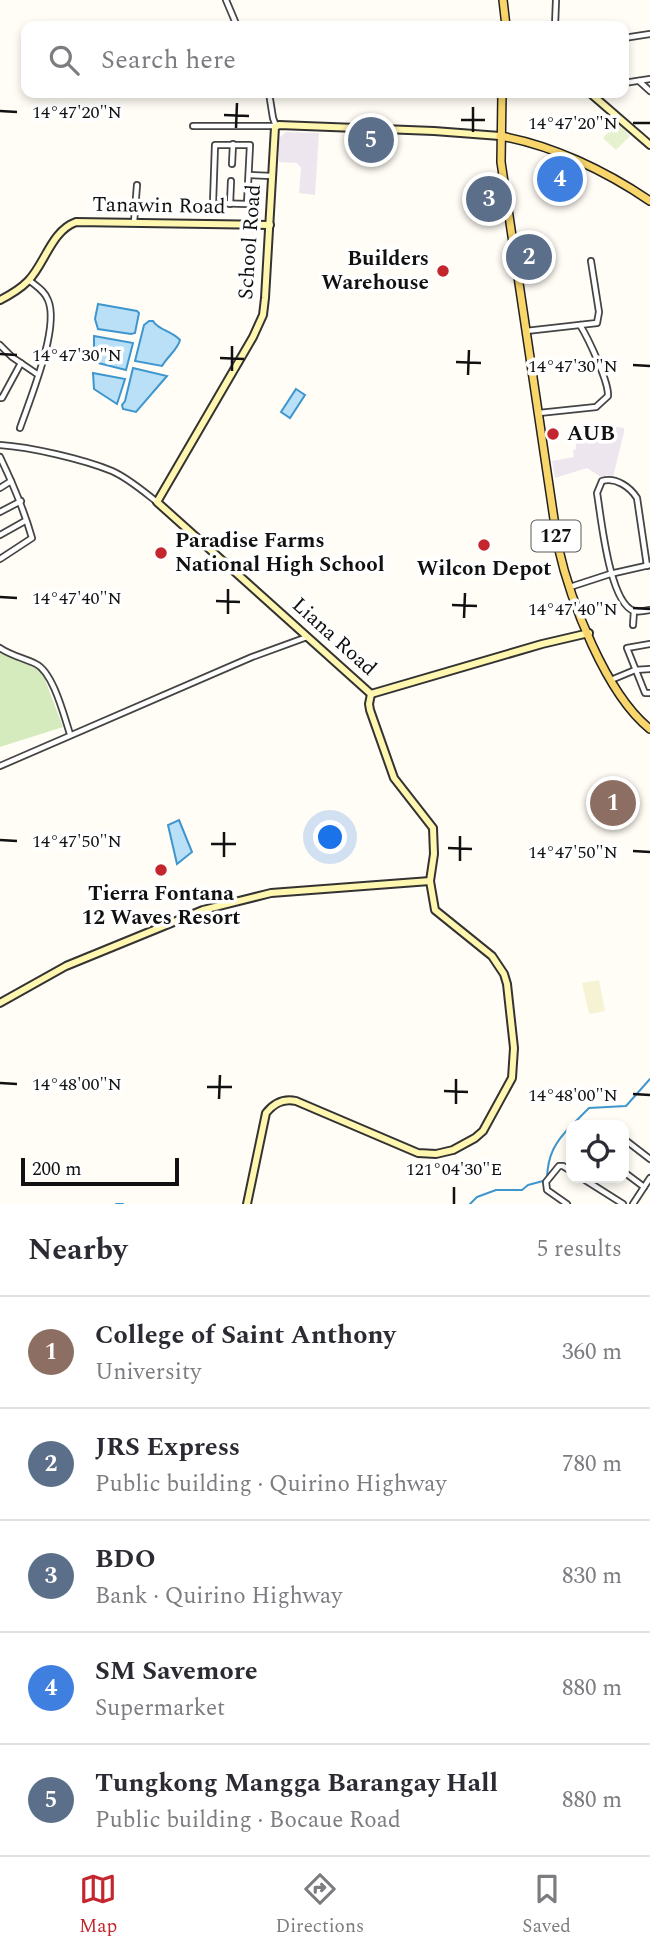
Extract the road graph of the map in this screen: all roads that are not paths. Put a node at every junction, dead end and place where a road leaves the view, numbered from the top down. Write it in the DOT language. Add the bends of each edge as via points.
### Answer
graph roads {
  1 [pos="226,0"];
  2 [pos="503,0"];
  3 [pos="556,0"];
  4 [pos="235,21"];
  5 [pos="505,21"];
  6 [pos="555,21"];
  7 [pos="650,34"];
  8 [pos="629,37"];
  9 [pos="650,79"];
  10 [pos="639,81"];
  11 [pos="629,82"];
  12 [pos="650,91"];
  13 [pos="270,98"];
  14 [pos="502,98"];
  15 [pos="596,98"];
  16 [pos="193,126"];
  17 [pos="276,126"];
  18 [pos="500,136"];
  19 [pos="233,144"];
  20 [pos="650,145"];
  21 [pos="232,164"];
  22 [pos="250,175"];
  23 [pos="272,176"];
  24 [pos="231,181"];
  25 [pos="137,185"];
  26 [pos="650,201"];
  27 [pos="230,204"];
  28 [pos="134,222"];
  29 [pos="270,225"];
  30 [pos="591,261"];
  31 [pos="29,280"];
  32 [pos="0,300"];
  33 [pos="580,325"];
  34 [pos="526,331"];
  35 [pos="0,345"];
  36 [pos="20,363"];
  37 [pos="37,374"];
  38 [pos="0,398"];
  39 [pos="538,413"];
  40 [pos="20,428"];
  41 [pos="0,445"];
  42 [pos="1,461"];
  43 [pos="11,481"];
  44 [pos="0,488"];
  45 [pos="20,501"];
  46 [pos="157,502"];
  47 [pos="0,512"];
  48 [pos="25,521"];
  49 [pos="0,535"];
  50 [pos="0,559"];
  51 [pos="648,566"];
  52 [pos="610,574"];
  53 [pos="569,587"];
  54 [pos="650,610"];
  55 [pos="634,611"];
  56 [pos="633,625"];
  57 [pos="589,633"];
  58 [pos="308,637"];
  59 [pos="650,644"];
  60 [pos="0,648"];
  61 [pos="635,670"];
  62 [pos="650,670"];
  63 [pos="611,680"];
  64 [pos="650,693"];
  65 [pos="371,694"];
  66 [pos="650,729"];
  67 [pos="70,734"];
  68 [pos="0,766"];
  69 [pos="430,881"];
  70 [pos="0,1003"];
  71 [pos="629,1143"];
  72 [pos="650,1158"];
  73 [pos="566,1169"];
  74 [pos="629,1176"];
  75 [pos="650,1178"];
  76 [pos="590,1183"];
  77 [pos="644,1187"];
  78 [pos="247,1204"];
  79 [pos="567,1204"];
  80 [pos="623,1204"];
  81 [pos="632,1204"];
  1 -- 4 [label="street"];
  2 -- 5 [label="main road"];
  3 -- 6 [label="street"];
  7 -- 8 [label="street"];
  9 -- 10 [label="street"];
  10 -- 11 [label="street"];
  10 -- 12 [label="street"];
  13 -- 17 [label="street"];
  14 -- 18 [label="main road, 127"];
  15 -- 20 [label="street"];
  16 -- 17 [label="street"];
  17 -- 18 [label="street"];
  17 -- 23 [label="street, School Road"];
  18 -- 26 [label="main road" via="571,158"];
  18 -- 34 [label="main road, 127"];
  19 -- 21 [label="street"];
  19 -- 22 [label="street" via="250,145"];
  19 -- 27 [label="street" via="214,147 213,203"];
  22 -- 23 [label="street"];
  22 -- 27 [label="street" via="247,204"];
  23 -- 29 [label="street, School Road"];
  24 -- 27 [label="street"];
  25 -- 28 [label="street"];
  28 -- 29 [label="street, Tanawin Road"];
  28 -- 31 [label="street, Tanawin Road" via="71,223"];
  29 -- 46 [label="street, School Road" via="261,322"];
  30 -- 33 [label="street" via="597,323"];
  31 -- 32 [label="street, Tanawin Road"];
  31 -- 37 [label="street" via="46,296 51,313"];
  33 -- 34 [label="street"];
  33 -- 39 [label="street" via="592,344 608,396 596,407"];
  34 -- 39 [label="main road, 127"];
  35 -- 36 [label="street"];
  36 -- 37 [label="street"];
  36 -- 38 [label="street"];
  37 -- 40 [label="street"];
  39 -- 53 [label="main road, 127" via="558,546"];
  41 -- 46 [label="street" via="111,471"];
  42 -- 43 [label="street"];
  43 -- 44 [label="street"];
  43 -- 45 [label="street"];
  45 -- 47 [label="street"];
  45 -- 48 [label="street"];
  46 -- 58 [label="street, Liana Road"];
  48 -- 49 [label="street"];
  48 -- 50 [label="street" via="32,538"];
  51 -- 52 [label="street"];
  51 -- 52 [label="street" via="638,498 632,490 602,481 597,493"];
  52 -- 53 [label="street"];
  52 -- 55 [label="street"];
  53 -- 57 [label="main road, 127"];
  54 -- 55 [label="street"];
  55 -- 56 [label="street"];
  57 -- 63 [label="main road, 127"];
  57 -- 65 [label="street"];
  58 -- 65 [label="street, Liana Road"];
  58 -- 67 [label="street"];
  59 -- 61 [label="street" via="627,648"];
  60 -- 67 [label="street" via="40,666"];
  61 -- 62 [label="street"];
  61 -- 63 [label="street"];
  61 -- 64 [label="street" via="645,693"];
  63 -- 66 [label="main road, 127" via="626,706"];
  65 -- 69 [label="street, Liana Road" via="370,710 394,778 433,828"];
  67 -- 68 [label="street"];
  69 -- 70 [label="street" via="271,892 226,903 66,966"];
  69 -- 78 [label="street, Liana Road" via="435,910 492,956 504,974 514,1048 510,1085 483,1131 453,1150 436,1154 408,1150 296,1101 278,1103 263,1122"];
  71 -- 72 [label="street"];
  73 -- 79 [label="street" via="559,1166 546,1182 547,1190"];
  74 -- 77 [label="street"];
  75 -- 77 [label="street"];
  76 -- 80 [label="street"];
  77 -- 81 [label="street"];
}
